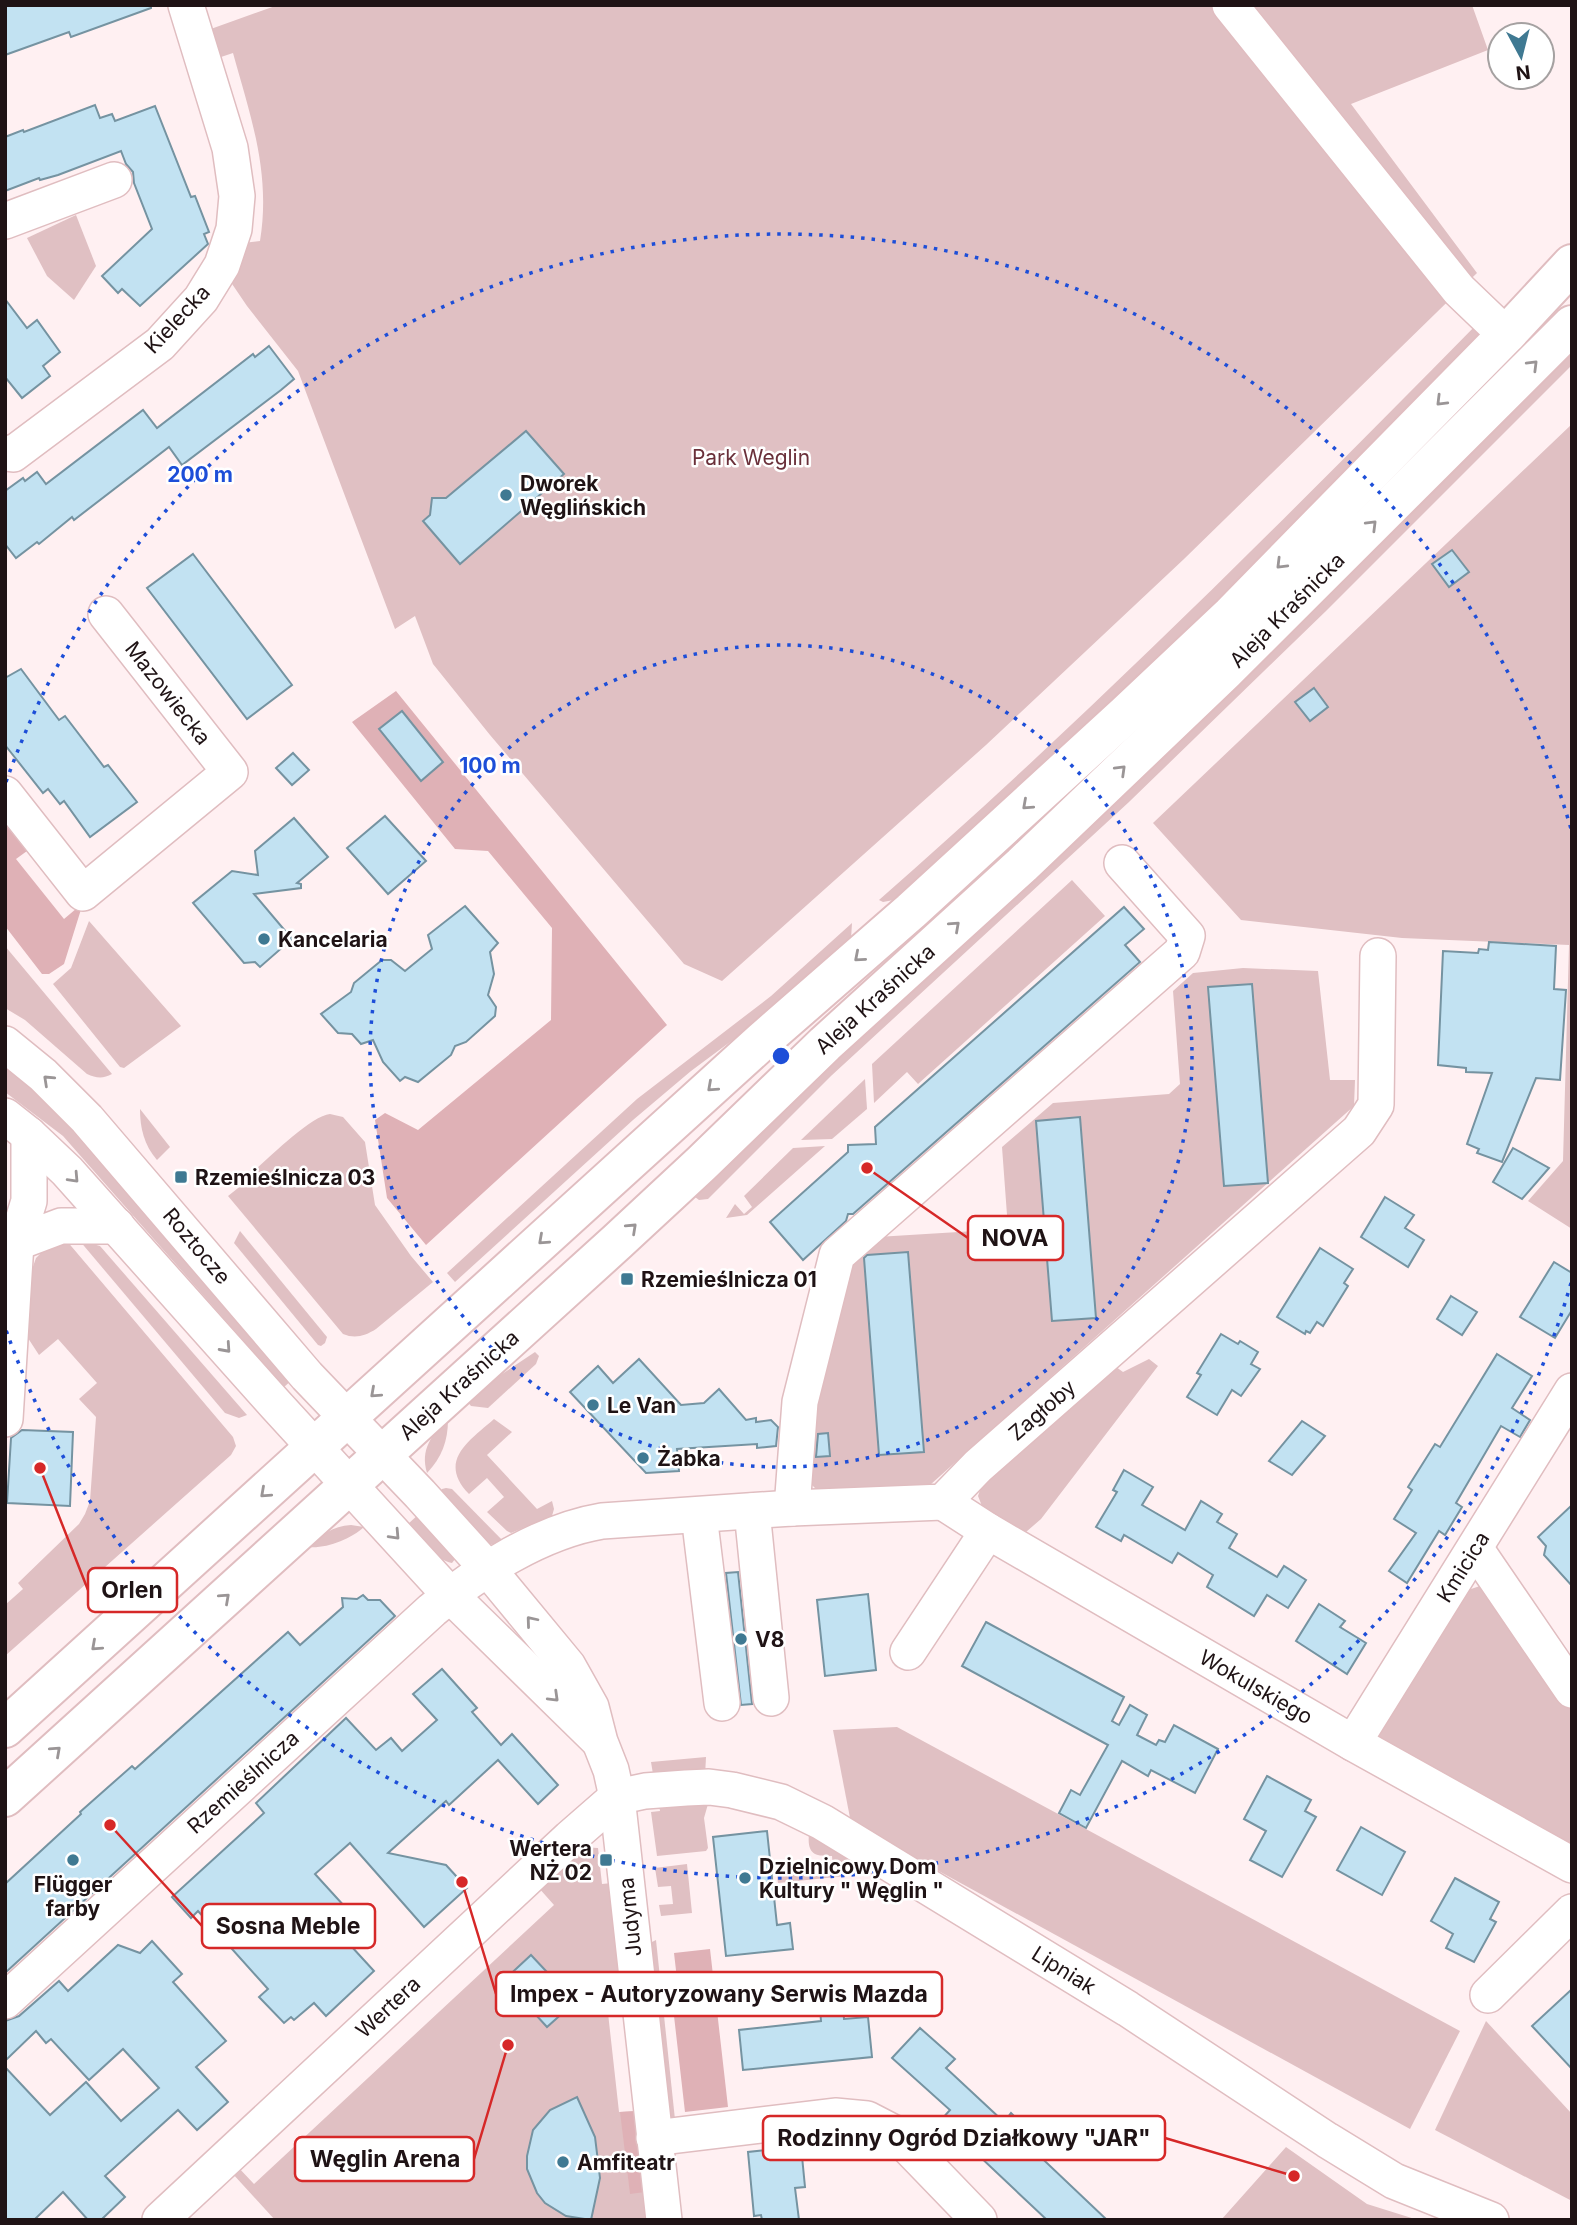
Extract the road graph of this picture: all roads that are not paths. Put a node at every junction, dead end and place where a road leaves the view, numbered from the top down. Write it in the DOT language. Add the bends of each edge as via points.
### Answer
graph roads {
  1 [pos="186,5"];
  2 [pos="1230,5"];
  3 [pos="114,180"];
  4 [pos="5,220"];
  5 [pos="1572,264"];
  6 [pos="1572,325"];
  7 [pos="1506,335"];
  8 [pos="9,453"];
  9 [pos="106,614"];
  10 [pos="5,794"];
  11 [pos="1122,863"];
  12 [pos="1378,956"];
  13 [pos="5,1044"];
  14 [pos="17,1125"];
  15 [pos="117,1226"];
  16 [pos="11,1243"];
  17 [pos="1572,1391"];
  18 [pos="6,1405"];
  19 [pos="347,1418"];
  20 [pos="5,1419"];
  21 [pos="315,1447"];
  22 [pos="382,1455"];
  23 [pos="349,1485"];
  24 [pos="943,1502"];
  25 [pos="792,1508"];
  26 [pos="752,1511"];
  27 [pos="699,1515"];
  28 [pos="988,1531"];
  29 [pos="1475,1548"];
  30 [pos="486,1568"];
  31 [pos="450,1595"];
  32 [pos="908,1653"];
  33 [pos="1572,1690"];
  34 [pos="771,1698"];
  35 [pos="722,1703"];
  36 [pos="5,1728"];
  37 [pos="600,1742"];
  38 [pos="1353,1743"];
  39 [pos="5,1797"];
  40 [pos="617,1797"];
  41 [pos="1572,1865"];
  42 [pos="1572,1912"];
  43 [pos="1488,1995"];
  44 [pos="5,2001"];
  45 [pos="654,2138"];
  46 [pos="160,2220"];
  47 [pos="664,2220"];
  48 [pos="979,2220"];
  49 [pos="1491,2220"];
  1 -- 8 [label="street, Kielecka" via="234,172 234,229 222,265 201,299 160,344"];
  2 -- 7 [label="street" via="1460,290"];
  3 -- 4 [label="street"];
  5 -- 7 [label="main road, Aleja Kraśnicka"];
  22 -- 6 [label="main road, Aleja Kraśnicka, one-way" via="1031,856 1235,661"];
  7 -- 19 [label="main road, Aleja Kraśnicka, one-way" via="1231,615 1126,714"];
  9 -- 10 [label="street, Mazowiecka" via="230,772 83,893"];
  11 -- 25 [label="street" via="1187,936 1182,952 838,1255 800,1402"];
  12 -- 24 [label="street, Zagłoby" via="1376,1105 1359,1131 978,1466"];
  19 -- 13 [label="street, Roztocze, one-way" via="87,1119"];
  14 -- 15 [label="street, one-way"];
  14 -- 16 [label="street" via="29,1201"];
  15 -- 16 [label="street" via="61,1226"];
  15 -- 21 [label="street, one-way"];
  16 -- 18 [label="street"];
  17 -- 29 [label="street, Kmicica"];
  18 -- 20 [label="street"];
  19 -- 21 [label="main road, Aleja Kraśnicka"];
  19 -- 22 [label="street, Roztocze"];
  21 -- 23 [label="street"];
  21 -- 36 [label="main road, Aleja Kraśnicka, one-way"];
  22 -- 23 [label="main road, Aleja Kraśnicka"];
  22 -- 30 [label="street, Judyma"];
  23 -- 31 [label="street, Judyma, one-way"];
  39 -- 23 [label="main road, Aleja Kraśnicka, one-way"];
  24 -- 25 [label="street"];
  24 -- 28 [label="street, Wokulskiego"];
  25 -- 26 [label="street"];
  26 -- 27 [label="street"];
  26 -- 34 [label="street"];
  27 -- 30 [label="street" via="571,1527"];
  27 -- 35 [label="street"];
  28 -- 32 [label="street"];
  28 -- 38 [label="street, Wokulskiego"];
  29 -- 33 [label="street"];
  29 -- 38 [label="street, Kmicica"];
  30 -- 31 [label="street, Rzemieślnicza"];
  37 -- 30 [label="street, Judyma, one-way" via="591,1707 568,1666"];
  31 -- 37 [label="street, Judyma, one-way"];
  31 -- 44 [label="street, Rzemieślnicza"];
  37 -- 40 [label="street, Judyma"];
  38 -- 41 [label="street, Wokulskiego"];
  40 -- 45 [label="street, Judyma"];
  40 -- 46 [label="street, Wertera"];
  40 -- 49 [label="street, Lipniak" via="709,1787 781,1802 810,1816 1128,2010 1394,2181"];
  42 -- 43 [label="street"];
  45 -- 47 [label="street, Judyma"];
  45 -- 48 [label="street" via="835,2116 867,2119 896,2134"];
}
